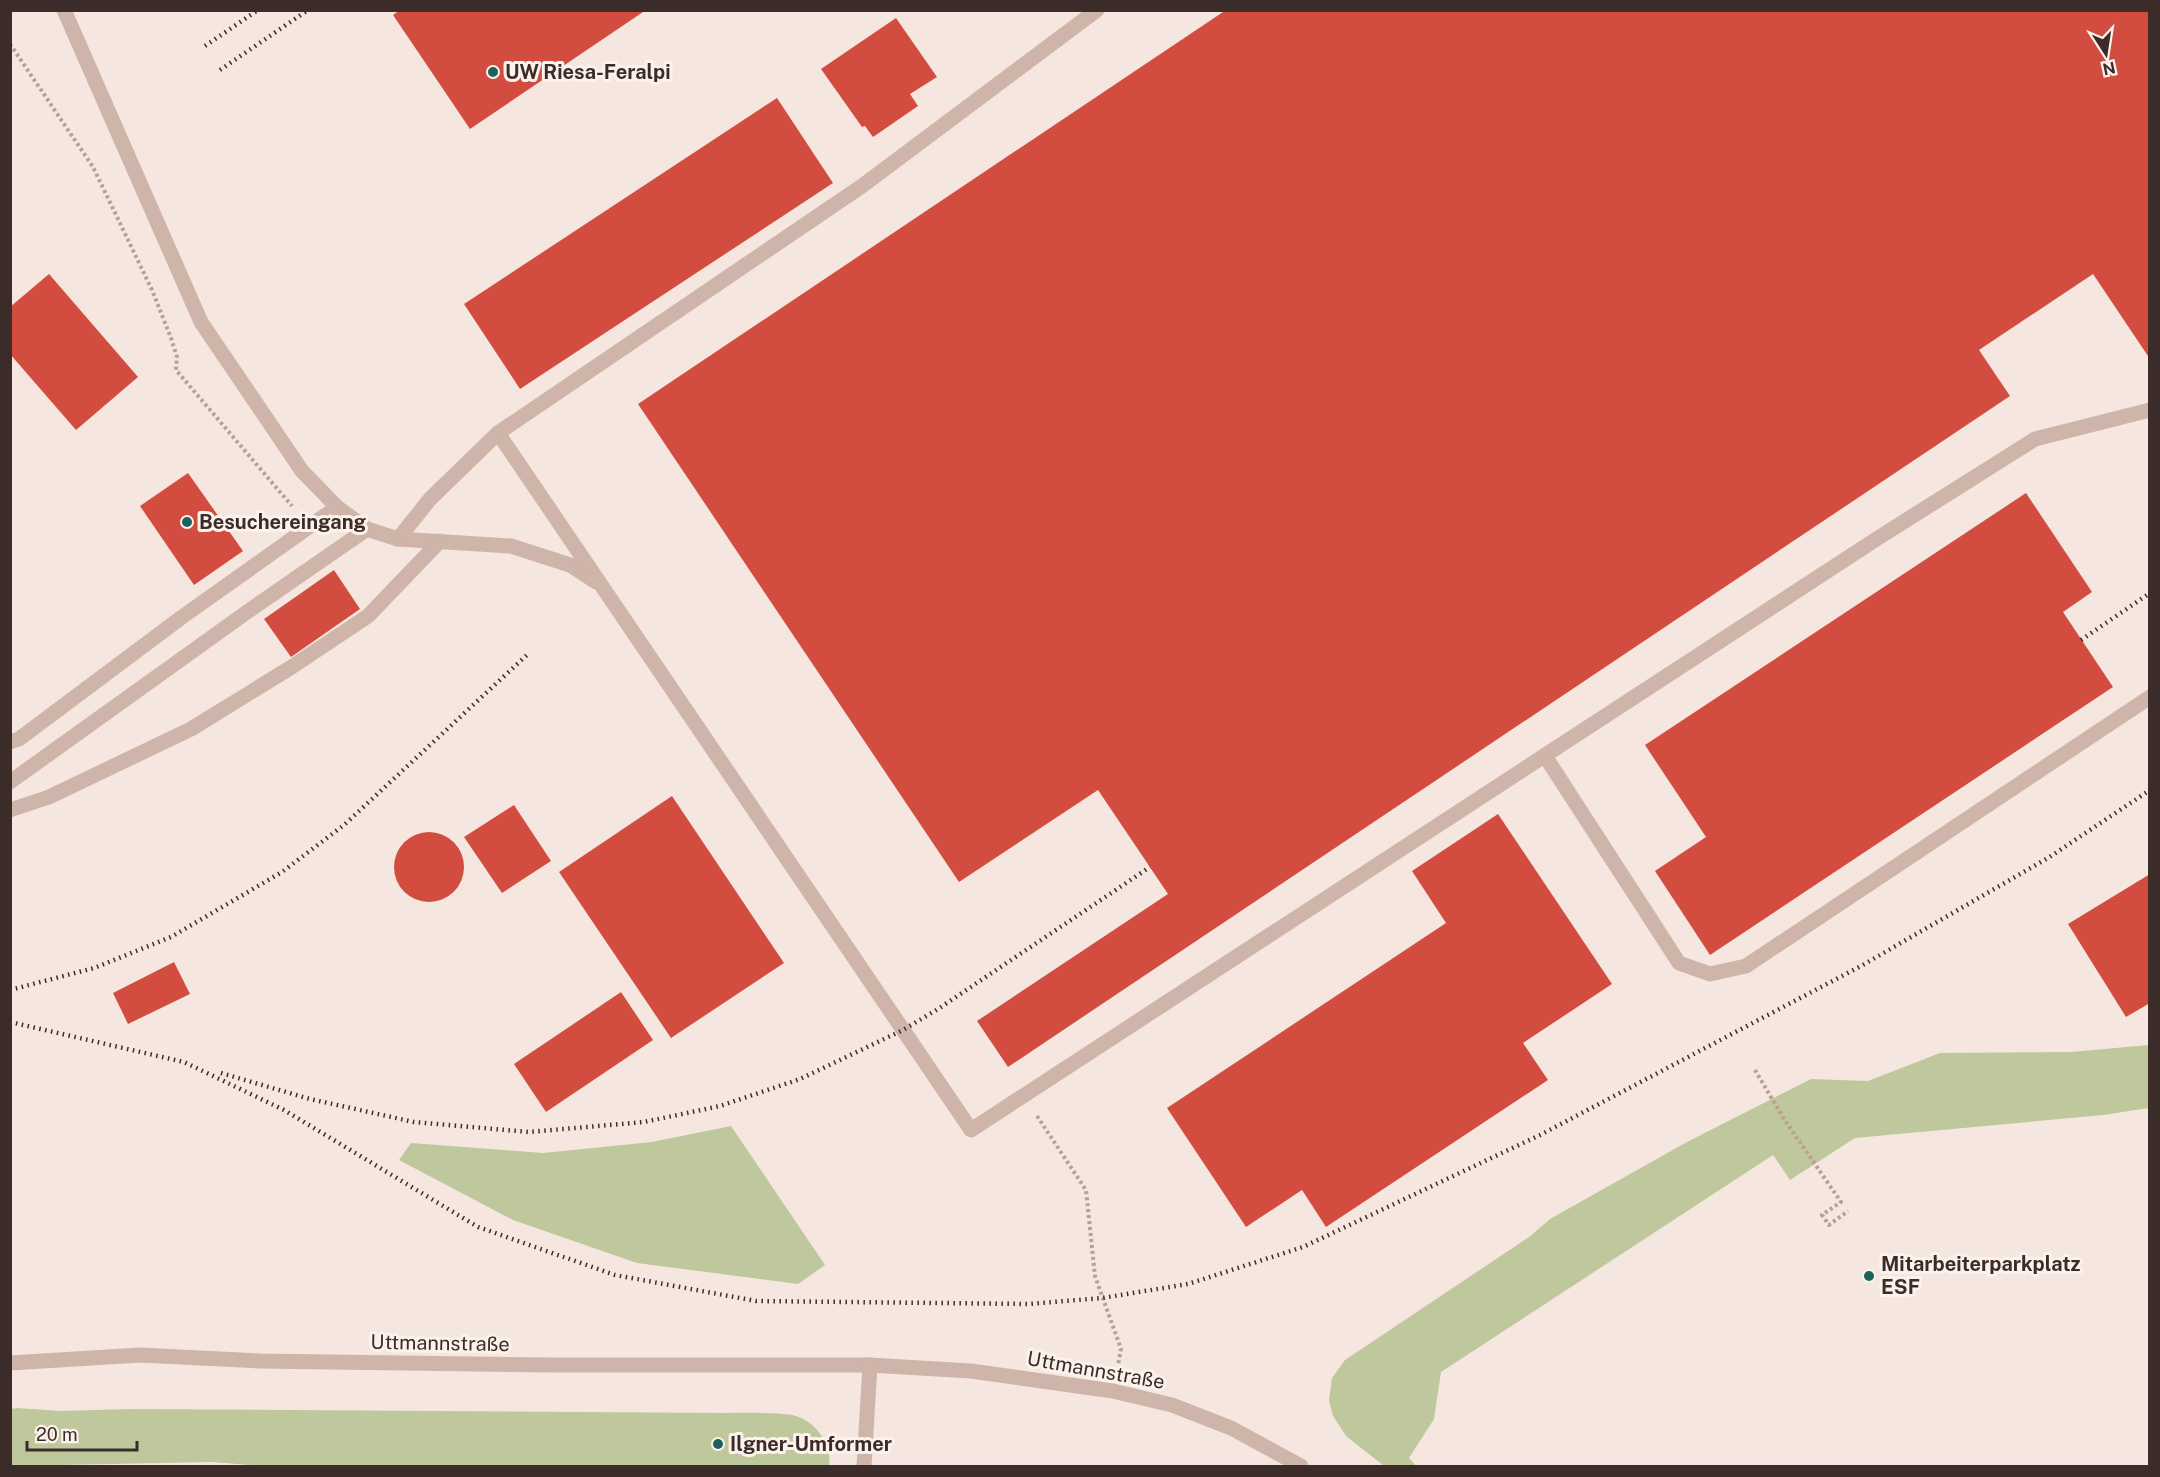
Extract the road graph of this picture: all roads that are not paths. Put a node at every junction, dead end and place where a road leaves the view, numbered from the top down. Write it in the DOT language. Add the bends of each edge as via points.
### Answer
graph roads {
  1 [pos="64,10"];
  2 [pos="1097,10"];
  3 [pos="2150,410"];
  4 [pos="498,433"];
  5 [pos="337,507"];
  6 [pos="367,529"];
  7 [pos="398,539"];
  8 [pos="440,541"];
  9 [pos="602,586"];
  10 [pos="2150,697"];
  11 [pos="10,742"];
  12 [pos="1545,756"];
  13 [pos="10,782"];
  14 [pos="10,810"];
  15 [pos="10,1363"];
  16 [pos="870,1365"];
  17 [pos="864,1467"];
  18 [pos="1301,1467"];
  1 -- 5 [label="street" via="201,322 302,471"];
  2 -- 4 [label="street" via="862,186"];
  3 -- 12 [label="street" via="2035,438"];
  4 -- 7 [label="street" via="430,499"];
  4 -- 9 [label="street"];
  5 -- 6 [label="street"];
  5 -- 11 [label="street" via="19,740"];
  6 -- 7 [label="street"];
  6 -- 13 [label="street"];
  7 -- 8 [label="street"];
  8 -- 9 [label="street" via="511,546 570,565"];
  8 -- 14 [label="street" via="368,616 280,674 192,729 49,797"];
  9 -- 12 [label="street" via="971,1130"];
  10 -- 12 [label="street" via="1746,966 1710,974 1679,963"];
  15 -- 16 [label="street, Uttmannstraße" via="140,1355 453,1364"];
  16 -- 17 [label="street"];
  16 -- 18 [label="street, Uttmannstraße" via="971,1371 1113,1391 1172,1405 1231,1428"];
}
